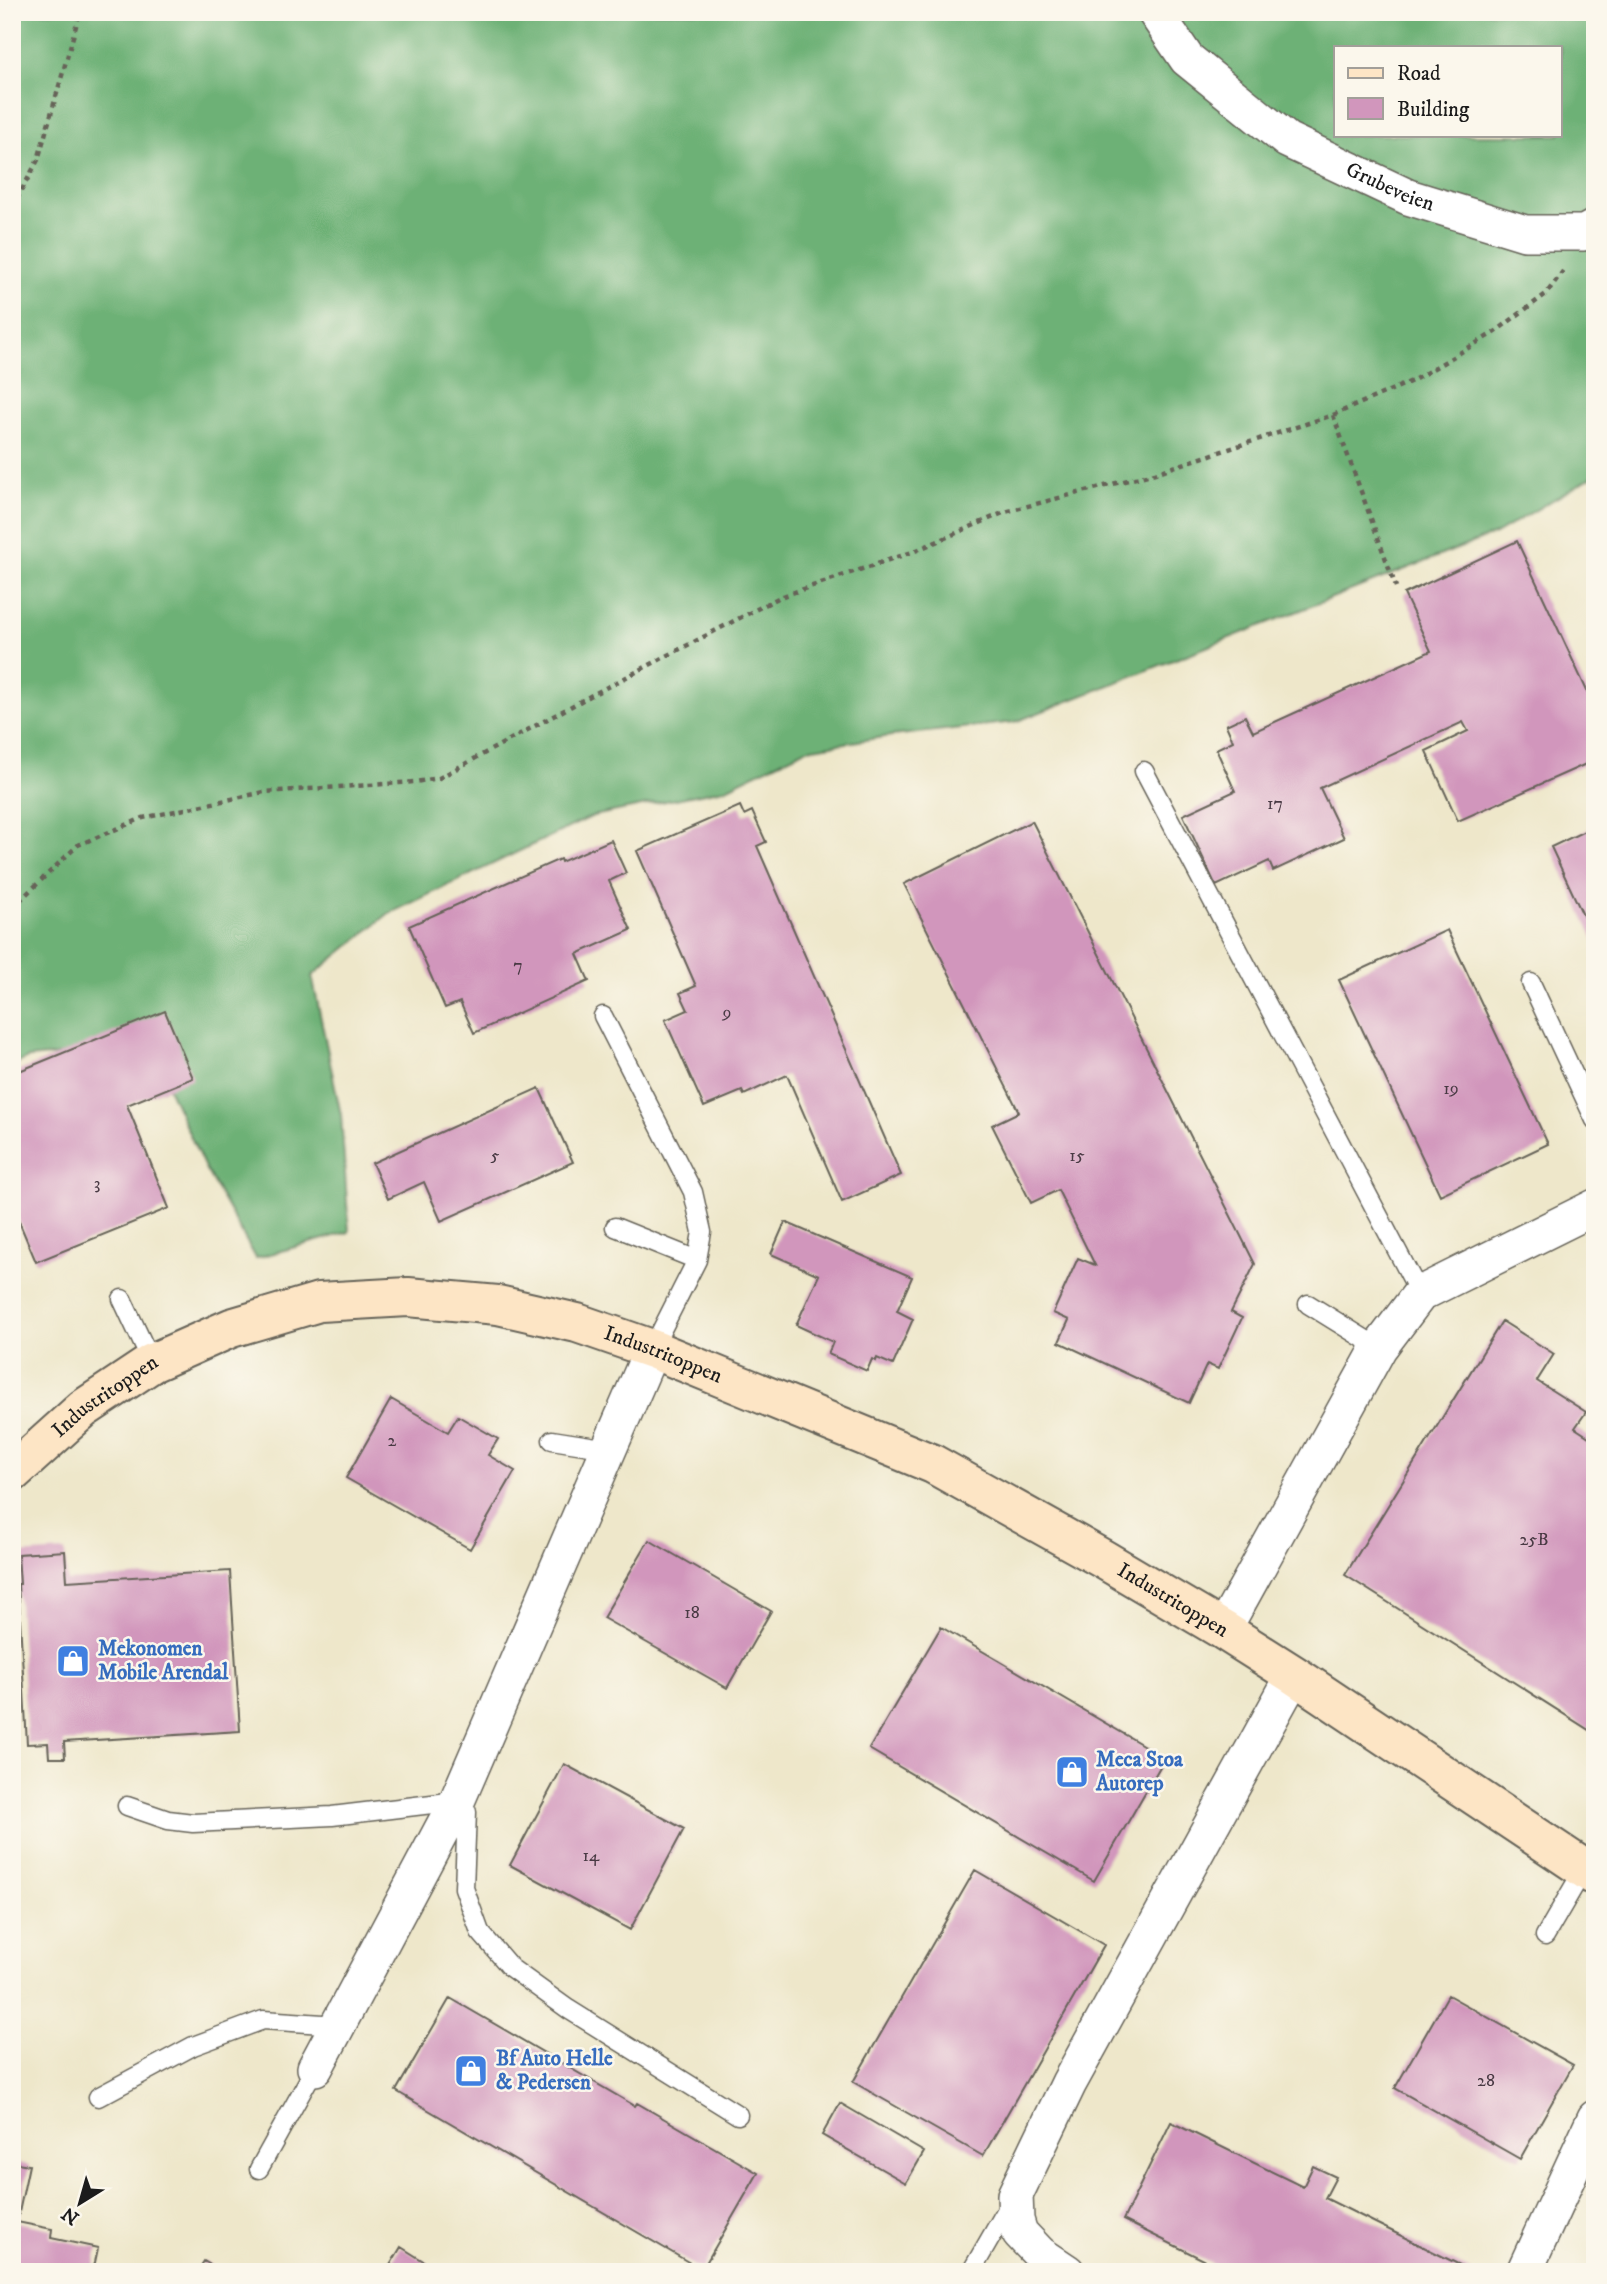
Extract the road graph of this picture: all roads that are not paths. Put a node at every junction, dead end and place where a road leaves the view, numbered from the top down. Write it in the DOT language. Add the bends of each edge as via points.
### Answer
graph roads {
  1 [pos="1155,12"];
  2 [pos="1589,230"];
  3 [pos="1144,772"];
  4 [pos="1531,983"];
  5 [pos="603,1016"];
  6 [pos="1595,1120"];
  7 [pos="1595,1207"];
  8 [pos="615,1227"];
  9 [pos="697,1260"];
  10 [pos="1420,1294"];
  11 [pos="122,1299"];
  12 [pos="1308,1304"];
  13 [pos="1380,1348"];
  14 [pos="652,1349"];
  15 [pos="152,1363"];
  16 [pos="552,1440"];
  17 [pos="608,1449"];
  18 [pos="12,1473"];
  19 [pos="1223,1630"];
  20 [pos="1294,1675"];
  21 [pos="457,1801"];
  22 [pos="127,1805"];
  23 [pos="1590,1872"];
  24 [pos="1545,1937"];
  25 [pos="338,2025"];
  26 [pos="315,2068"];
  27 [pos="99,2097"];
  28 [pos="738,2115"];
  29 [pos="1595,2118"];
  30 [pos="258,2169"];
  31 [pos="1015,2195"];
  32 [pos="971,2272"];
  33 [pos="1067,2272"];
  34 [pos="1524,2272"];
  1 -- 2 [label="street, Grubeveien" via="1186,59 1287,140 1408,197 1525,233"];
  3 -- 10 [label="lane"];
  4 -- 6 [label="lane"];
  5 -- 9 [label="lane" via="693,1192 702,1232"];
  7 -- 10 [label="street"];
  8 -- 9 [label="lane"];
  9 -- 14 [label="lane"];
  10 -- 13 [label="street"];
  11 -- 15 [label="lane"];
  12 -- 13 [label="lane"];
  13 -- 19 [label="street"];
  14 -- 15 [label="street, Industritoppen" via="577,1323 511,1308 408,1297 319,1302 231,1328"];
  14 -- 17 [label="street"];
  14 -- 19 [label="street, Industritoppen" via="933,1464"];
  15 -- 18 [label="street, Industritoppen" via="83,1409"];
  16 -- 17 [label="lane"];
  17 -- 21 [label="street"];
  19 -- 20 [label="street, Industritoppen"];
  20 -- 23 [label="street, Industritoppen"];
  20 -- 31 [label="street" via="1069,2083"];
  21 -- 22 [label="lane" via="332,1816 192,1823 168,1820"];
  21 -- 25 [label="street"];
  21 -- 28 [label="lane" via="467,1812 464,1888 480,1932 511,1968"];
  23 -- 24 [label="lane"];
  25 -- 26 [label="street"];
  25 -- 27 [label="lane" via="263,2021 193,2046"];
  26 -- 30 [label="lane"];
  29 -- 34 [label="street"];
  31 -- 32 [label="lane"];
  31 -- 33 [label="street" via="1020,2233"];
}
